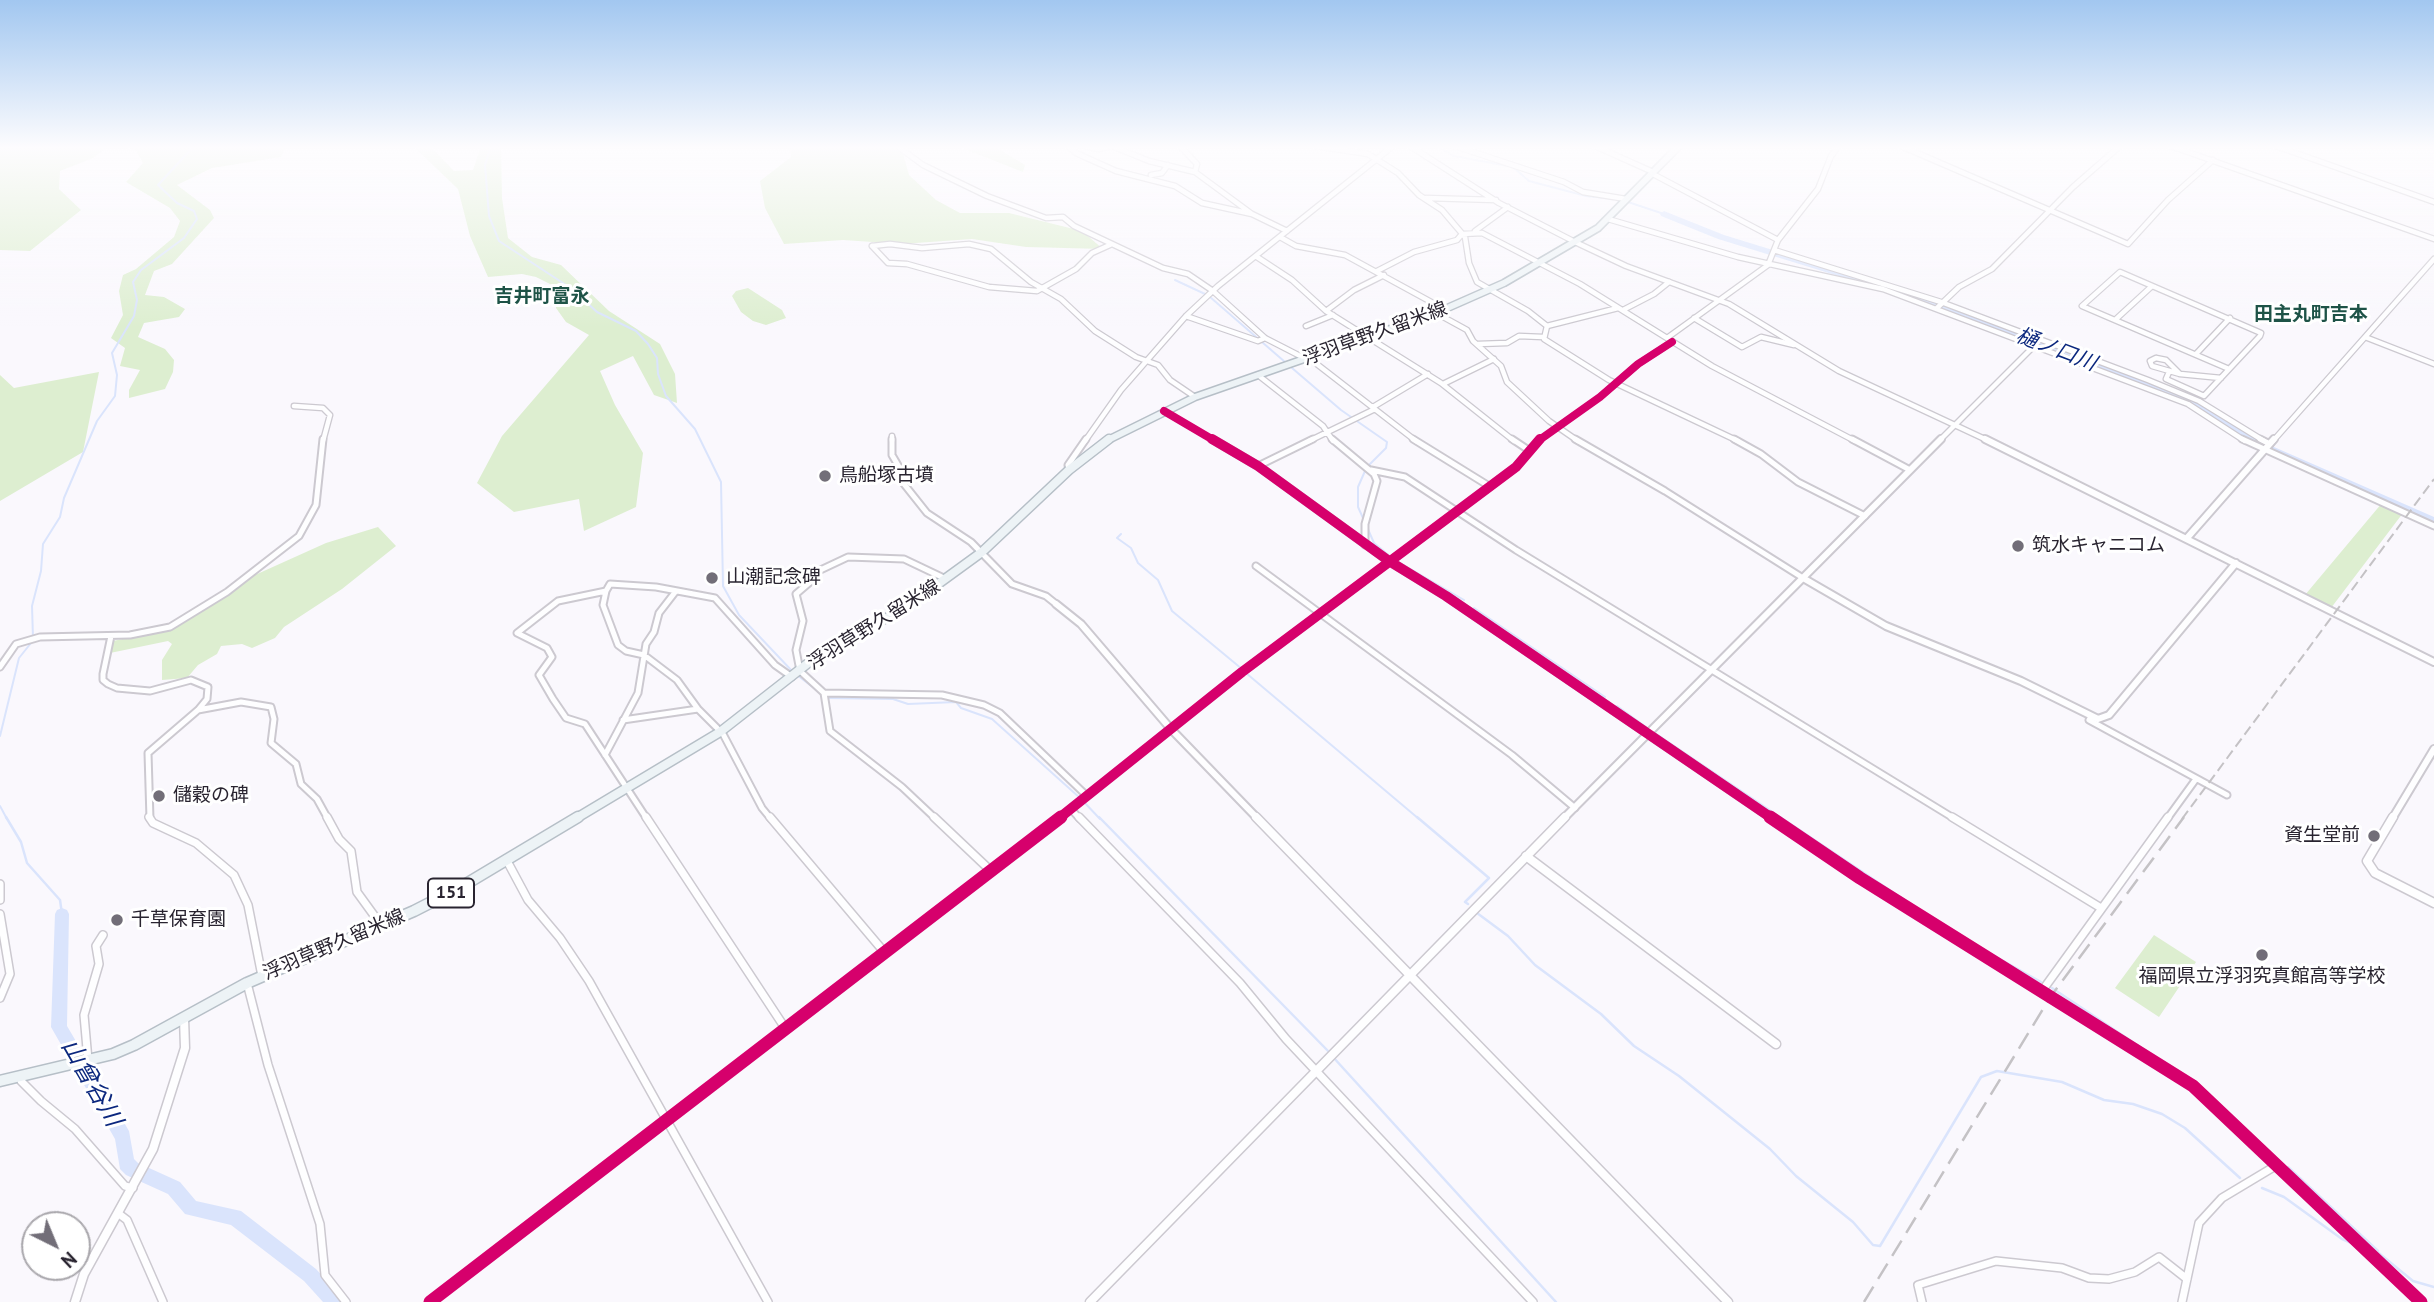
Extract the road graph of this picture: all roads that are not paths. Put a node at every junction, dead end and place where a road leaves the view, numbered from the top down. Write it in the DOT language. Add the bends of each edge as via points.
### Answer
graph roads {
  1 [pos="1015,207"];
  2 [pos="1219,207"];
  3 [pos="1243,207"];
  4 [pos="1318,207"];
  5 [pos="1437,207"];
  6 [pos="1619,207"];
  7 [pos="1715,207"];
  8 [pos="1804,207"];
  9 [pos="2039,207"];
  10 [pos="2054,207"];
  11 [pos="2162,207"];
  12 [pos="2344,207"];
  13 [pos="1508,208"];
  14 [pos="2049,211"];
  15 [pos="1252,214"];
  16 [pos="1608,219"];
  17 [pos="1287,231"];
  18 [pos="1475,231"];
  19 [pos="1462,234"];
  20 [pos="1280,237"];
  21 [pos="2434,239"];
  22 [pos="1778,240"];
  23 [pos="1575,242"];
  24 [pos="1112,244"];
  25 [pos="1773,252"];
  26 [pos="1257,257"];
  27 [pos="2434,259"];
  28 [pos="1538,264"];
  29 [pos="1768,265"];
  30 [pos="1377,271"];
  31 [pos="1384,275"];
  32 [pos="1669,282"];
  33 [pos="2152,286"];
  34 [pos="1491,289"];
  35 [pos="1044,290"];
  36 [pos="1209,294"];
  37 [pos="1720,300"];
  38 [pos="1939,305"];
  39 [pos="1444,309"];
  40 [pos="1620,309"];
  41 [pos="1326,311"];
  42 [pos="1436,313"];
  43 [pos="1333,315"];
  44 [pos="1186,316"];
  45 [pos="1694,318"];
  46 [pos="2230,318"];
  47 [pos="2115,320"];
  48 [pos="1306,326"];
  49 [pos="1547,326"];
  50 [pos="1369,337"];
  51 [pos="1543,337"];
  52 [pos="2365,337"];
  53 [pos="1261,340"];
  54 [pos="1670,340"];
  55 [pos="1477,344"];
  56 [pos="1794,345"];
  57 [pos="2034,346"];
  58 [pos="2196,354"];
  59 [pos="1307,359"];
  60 [pos="1494,359"];
  61 [pos="2080,359"];
  62 [pos="1144,360"];
  63 [pos="2434,364"];
  64 [pos="2230,369"];
  65 [pos="2169,372"];
  66 [pos="1428,374"];
  67 [pos="2180,374"];
  68 [pos="1258,375"];
  69 [pos="2221,379"];
  70 [pos="2134,380"];
  71 [pos="1443,384"];
  72 [pos="1615,384"];
  73 [pos="1195,397"];
  74 [pos="294,407"];
  75 [pos="1374,408"];
  76 [pos="1164,411"];
  77 [pos="2219,414"];
  78 [pos="2211,417"];
  79 [pos="1954,425"];
  80 [pos="1557,427"];
  81 [pos="1329,434"];
  82 [pos="892,436"];
  83 [pos="2267,447"];
  84 [pos="1530,451"];
  85 [pos="1258,466"];
  86 [pos="1368,469"];
  87 [pos="1069,470"];
  88 [pos="1910,470"];
  89 [pos="1489,486"];
  90 [pos="1455,512"];
  91 [pos="1865,516"];
  92 [pos="2434,526"];
  93 [pos="2187,538"];
  94 [pos="1365,545"];
  95 [pos="982,552"];
  96 [pos="1391,559"];
  97 [pos="2236,563"];
  98 [pos="1256,566"];
  99 [pos="1803,578"];
  100 [pos="946,579"];
  101 [pos="606,591"];
  102 [pos="677,591"];
  103 [pos="1056,604"];
  104 [pos="1321,611"];
  105 [pos="111,636"];
  106 [pos="644,655"];
  107 [pos="2434,662"];
  108 [pos="0,667"];
  109 [pos="1713,670"];
  110 [pos="795,675"];
  111 [pos="824,693"];
  112 [pos="698,709"];
  113 [pos="198,710"];
  114 [pos="2091,717"];
  115 [pos="623,720"];
  116 [pos="1170,728"];
  117 [pos="720,732"];
  118 [pos="1649,735"];
  119 [pos="2434,750"];
  120 [pos="606,758"];
  121 [pos="2196,779"];
  122 [pos="629,786"];
  123 [pos="2227,795"];
  124 [pos="1087,796"];
  125 [pos="1575,808"];
  126 [pos="1071,809"];
  127 [pos="1526,856"];
  128 [pos="506,859"];
  129 [pos="991,871"];
  130 [pos="0,884"];
  131 [pos="0,900"];
  132 [pos="2434,903"];
  133 [pos="2101,908"];
  134 [pos="0,915"];
  135 [pos="381,925"];
  136 [pos="103,935"];
  137 [pos="885,953"];
  138 [pos="1408,974"];
  139 [pos="262,976"];
  140 [pos="247,983"];
  141 [pos="2042,991"];
  142 [pos="0,998"];
  143 [pos="184,1018"];
  144 [pos="785,1028"];
  145 [pos="1776,1045"];
  146 [pos="85,1061"];
  147 [pos="1316,1068"];
  148 [pos="21,1074"];
  149 [pos="0,1081"];
  150 [pos="666,1119"];
  151 [pos="2277,1164"];
  152 [pos="133,1188"];
  153 [pos="119,1214"];
  154 [pos="2187,1279"];
  155 [pos="75,1302"];
  156 [pos="163,1302"];
  157 [pos="346,1302"];
  158 [pos="430,1302"];
  159 [pos="768,1302"];
  160 [pos="1090,1302"];
  161 [pos="1533,1302"];
  162 [pos="1728,1302"];
  163 [pos="1922,1302"];
  164 [pos="2182,1302"];
  165 [pos="2421,1302"];
  1 -- 24 [label="street" via="1046,218 1063,217"];
  2 -- 15 [label="street"];
  3 -- 15 [label="street"];
  4 -- 17 [label="street"];
  5 -- 19 [label="street"];
  6 -- 16 [label="main road, 浮羽草野久留米線 / 151"];
  7 -- 22 [label="street"];
  8 -- 22 [label="street"];
  9 -- 14 [label="street"];
  10 -- 14 [label="street"];
  11 -- 14 [label="street" via="2128,244"];
  12 -- 21 [label="street"];
  13 -- 18 [label="street"];
  13 -- 23 [label="street"];
  14 -- 38 [label="street" via="1992,269"];
  15 -- 17 [label="street"];
  16 -- 23 [label="main road, 浮羽草野久留米線 / 151"];
  16 -- 29 [label="street"];
  17 -- 20 [label="street"];
  18 -- 19 [label="street"];
  18 -- 28 [label="street"];
  19 -- 30 [label="street" via="1457,240 1414,251"];
  19 -- 34 [label="street" via="1475,279"];
  20 -- 26 [label="street"];
  20 -- 30 [label="street" via="1296,246 1345,256"];
  22 -- 25 [label="street"];
  23 -- 28 [label="main road, 浮羽草野久留米線 / 151"];
  23 -- 32 [label="street"];
  24 -- 35 [label="street" via="1092,253"];
  24 -- 36 [label="street" via="1163,268 1188,274"];
  25 -- 29 [label="street"];
  25 -- 38 [label="street"];
  26 -- 36 [label="street"];
  26 -- 41 [label="street"];
  27 -- 52 [label="street"];
  28 -- 34 [label="main road, 浮羽草野久留米線 / 151"];
  28 -- 40 [label="street"];
  29 -- 37 [label="street"];
  29 -- 38 [label="street"];
  30 -- 31 [label="street"];
  31 -- 39 [label="street"];
  31 -- 41 [label="street" via="1354,289"];
  32 -- 37 [label="street"];
  32 -- 40 [label="street"];
  33 -- 46 [label="street"];
  33 -- 47 [label="street"];
  33 -- 47 [label="street" via="2120,272 2082,306"];
  34 -- 39 [label="main road, 浮羽草野久留米線 / 151"];
  34 -- 49 [label="street"];
  35 -- 35 [label="street" via="1002,256 980,245 872,246 889,264 907,264 989,287"];
  35 -- 62 [label="street" via="1061,299 1095,331"];
  36 -- 44 [label="street"];
  36 -- 53 [label="street"];
  37 -- 45 [label="street"];
  37 -- 56 [label="street"];
  38 -- 57 [label="street"];
  38 -- 61 [label="street"];
  39 -- 42 [label="main road, 浮羽草野久留米線 / 151"];
  40 -- 49 [label="street"];
  40 -- 54 [label="street"];
  41 -- 43 [label="street"];
  42 -- 50 [label="main road, 浮羽草野久留米線 / 151"];
  42 -- 55 [label="street" via="1467,330"];
  43 -- 48 [label="street"];
  43 -- 50 [label="street"];
  44 -- 53 [label="street"];
  44 -- 62 [label="street"];
  45 -- 54 [label="street"];
  45 -- 56 [label="street" via="1742,347 1762,337"];
  46 -- 58 [label="street"];
  46 -- 64 [label="street" via="2261,333"];
  47 -- 58 [label="street"];
  49 -- 51 [label="street"];
  50 -- 59 [label="main road, 浮羽草野久留米線 / 151"];
  50 -- 66 [label="street"];
  51 -- 55 [label="street" via="1519,336 1507,343"];
  51 -- 72 [label="street"];
  52 -- 63 [label="street"];
  52 -- 83 [label="street"];
  53 -- 59 [label="street"];
  54 -- 72 [label="street"];
  54 -- 88 [label="street"];
  55 -- 60 [label="street"];
  56 -- 79 [label="street"];
  57 -- 61 [label="street"];
  57 -- 79 [label="street"];
  58 -- 64 [label="street"];
  59 -- 68 [label="main road, 浮羽草野久留米線 / 151"];
  59 -- 75 [label="street"];
  60 -- 71 [label="street"];
  60 -- 80 [label="street" via="1507,382"];
  61 -- 70 [label="street"];
  61 -- 70 [label="street"];
  62 -- 73 [label="street" via="1158,365"];
  62 -- 87 [label="street" via="1076,453"];
  64 -- 69 [label="street"];
  65 -- 67 [label="street"];
  65 -- 67 [label="street" via="2154,368 2150,361 2166,360"];
  65 -- 69 [label="street" via="2166,380 2204,396"];
  66 -- 71 [label="street"];
  66 -- 75 [label="street"];
  67 -- 69 [label="street"];
  68 -- 73 [label="main road, 浮羽草野久留米線 / 151"];
  68 -- 81 [label="street"];
  70 -- 77 [label="street" via="2199,401"];
  70 -- 78 [label="street"];
  71 -- 84 [label="street"];
  72 -- 80 [label="street"];
  72 -- 91 [label="street" via="1763,455 1798,482"];
  73 -- 76 [label="main road, 浮羽草野久留米線 / 151"];
  74 -- 105 [label="street" via="323,408 330,415 316,505 299,536 182,621 152,631"];
  75 -- 81 [label="street"];
  75 -- 89 [label="street" via="1414,440"];
  76 -- 85 [label="street"];
  76 -- 87 [label="main road, 浮羽草野久留米線 / 151" via="1106,441"];
  77 -- 78 [label="street"];
  77 -- 83 [label="street"];
  78 -- 83 [label="street" via="2242,440"];
  79 -- 88 [label="street"];
  79 -- 93 [label="street"];
  80 -- 84 [label="street"];
  80 -- 99 [label="street"];
  81 -- 85 [label="street"];
  81 -- 86 [label="street"];
  82 -- 95 [label="street" via="900,479 927,513"];
  83 -- 92 [label="street"];
  83 -- 93 [label="street"];
  84 -- 89 [label="street"];
  85 -- 94 [label="street"];
  86 -- 90 [label="street" via="1400,475"];
  86 -- 94 [label="street" via="1377,481"];
  87 -- 95 [label="main road, 浮羽草野久留米線 / 151"];
  88 -- 91 [label="street"];
  89 -- 90 [label="street"];
  90 -- 96 [label="street"];
  90 -- 109 [label="street"];
  91 -- 99 [label="street"];
  93 -- 97 [label="street"];
  94 -- 96 [label="street"];
  95 -- 100 [label="main road, 浮羽草野久留米線 / 151"];
  95 -- 103 [label="street" via="1012,584"];
  96 -- 104 [label="street"];
  96 -- 118 [label="street"];
  97 -- 107 [label="street"];
  97 -- 114 [label="street" via="2109,715"];
  98 -- 104 [label="street"];
  99 -- 109 [label="street"];
  99 -- 114 [label="street" via="1886,626 2021,681"];
  100 -- 110 [label="main road, 浮羽草野久留米線 / 151" via="887,619 835,644"];
  100 -- 110 [label="street" via="904,559 848,557 814,573 796,594 803,621"];
  101 -- 102 [label="street" via="610,584"];
  101 -- 106 [label="street" via="603,604 618,645"];
  101 -- 120 [label="street" via="558,601 517,633 547,648 552,657 539,675 566,718 585,724"];
  102 -- 106 [label="street" via="660,613"];
  102 -- 110 [label="street" via="715,598 775,665"];
  103 -- 116 [label="street" via="1081,624"];
  104 -- 116 [label="street"];
  104 -- 125 [label="street"];
  105 -- 108 [label="street" via="40,637 16,644"];
  105 -- 113 [label="street" via="103,680 117,688 149,691 191,680 202,682 209,692"];
  106 -- 112 [label="street" via="677,680"];
  106 -- 115 [label="street" via="638,693"];
  109 -- 118 [label="street"];
  109 -- 133 [label="street"];
  110 -- 111 [label="street"];
  110 -- 117 [label="main road, 浮羽草野久留米線 / 151"];
  111 -- 124 [label="street" via="942,695 984,705 1000,713"];
  111 -- 129 [label="street" via="830,731 902,787"];
  112 -- 115 [label="street"];
  112 -- 117 [label="street"];
  113 -- 135 [label="street" via="241,702 271,707 271,743 296,764 301,784 317,799 351,851 357,892"];
  113 -- 139 [label="street" via="148,753 149,817 196,843 234,875 248,905"];
  114 -- 121 [label="street" via="2089,720"];
  115 -- 120 [label="street"];
  116 -- 124 [label="street"];
  116 -- 138 [label="street"];
  117 -- 122 [label="main road, 浮羽草野久留米線 / 151"];
  117 -- 137 [label="street" via="762,808"];
  118 -- 125 [label="street"];
  118 -- 141 [label="street" via="1860,878"];
  119 -- 132 [label="street" via="2367,861 2375,873"];
  120 -- 122 [label="street"];
  121 -- 123 [label="street"];
  121 -- 133 [label="street"];
  122 -- 128 [label="main road, 浮羽草野久留米線 / 151"];
  122 -- 144 [label="street"];
  124 -- 126 [label="street"];
  125 -- 127 [label="street"];
  126 -- 129 [label="street"];
  126 -- 147 [label="street" via="1240,982"];
  127 -- 138 [label="street"];
  127 -- 145 [label="street"];
  128 -- 135 [label="main road, 浮羽草野久留米線 / 151" via="438,900"];
  128 -- 150 [label="street" via="528,900 589,981"];
  129 -- 137 [label="street"];
  130 -- 131 [label="street"];
  133 -- 141 [label="street"];
  134 -- 142 [label="street" via="10,974"];
  135 -- 139 [label="main road, 浮羽草野久留米線 / 151"];
  136 -- 146 [label="street" via="96,946 99,964 84,1015"];
  137 -- 144 [label="street"];
  138 -- 147 [label="street"];
  138 -- 162 [label="street"];
  139 -- 140 [label="main road, 浮羽草野久留米線 / 151"];
  140 -- 143 [label="main road, 浮羽草野久留米線 / 151"];
  140 -- 157 [label="street" via="268,1065 320,1224 325,1275"];
  141 -- 151 [label="street" via="2193,1086"];
  143 -- 146 [label="main road, 浮羽草野久留米線 / 151" via="134,1045"];
  143 -- 152 [label="street" via="185,1048"];
  144 -- 150 [label="street"];
  146 -- 148 [label="main road, 浮羽草野久留米線 / 151"];
  147 -- 160 [label="street"];
  147 -- 161 [label="street"];
  148 -- 149 [label="main road, 浮羽草野久留米線 / 151"];
  148 -- 152 [label="street" via="21,1081 75,1129 124,1186"];
  150 -- 158 [label="street"];
  150 -- 159 [label="street"];
  151 -- 154 [label="street" via="2222,1198 2199,1223"];
  151 -- 165 [label="street"];
  152 -- 153 [label="street"];
  153 -- 155 [label="street" via="84,1274"];
  153 -- 156 [label="street" via="127,1220"];
  154 -- 163 [label="street" via="2159,1257 2134,1272 2109,1279 1996,1261 1919,1285"];
  154 -- 164 [label="street"];
}
